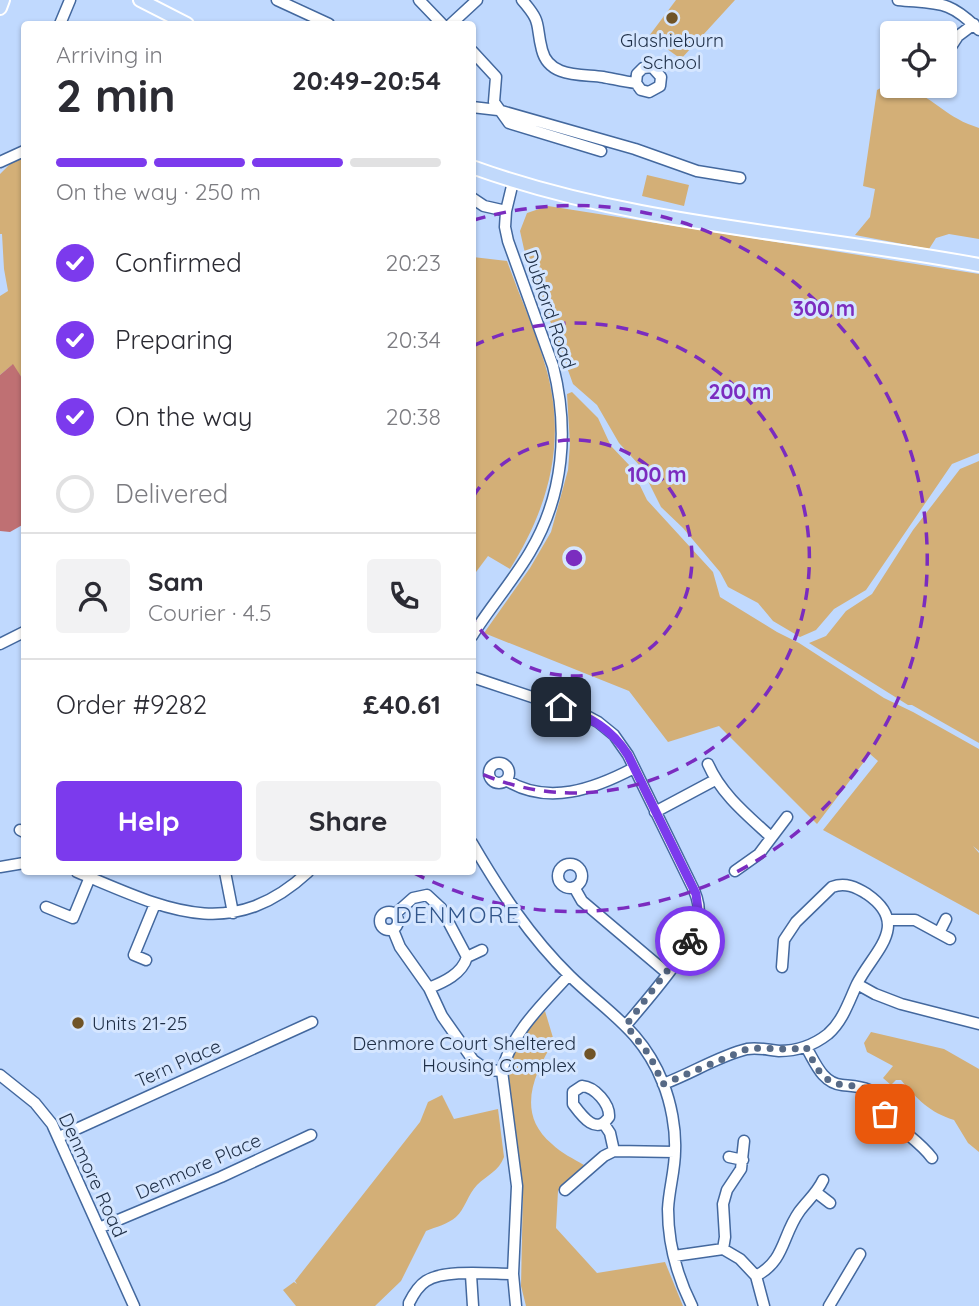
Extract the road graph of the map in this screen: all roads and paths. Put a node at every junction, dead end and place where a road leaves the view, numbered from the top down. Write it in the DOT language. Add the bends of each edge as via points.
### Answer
graph roads {
  1 [pos="4,0"];
  2 [pos="70,0"];
  3 [pos="139,0"];
  4 [pos="277,0"];
  5 [pos="419,0"];
  6 [pos="477,0"];
  7 [pos="522,0"];
  8 [pos="898,0"];
  9 [pos="0,8"];
  10 [pos="61,21"];
  11 [pos="181,21"];
  12 [pos="322,21"];
  13 [pos="439,21"];
  14 [pos="454,21"];
  15 [pos="976,27"];
  16 [pos="957,37"];
  17 [pos="476,55"];
  18 [pos="636,83"];
  19 [pos="476,107"];
  20 [pos="498,110"];
  21 [pos="601,151"];
  22 [pos="21,152"];
  23 [pos="2,158"];
  24 [pos="476,168"];
  25 [pos="740,178"];
  26 [pos="513,182"];
  27 [pos="476,200"];
  28 [pos="506,211"];
  29 [pos="979,265"];
  30 [pos="476,630"];
  31 [pos="21,634"];
  32 [pos="0,644"];
  33 [pos="476,678"];
  34 [pos="708,764"];
  35 [pos="634,768"];
  36 [pos="506,780"];
  37 [pos="715,780"];
  38 [pos="655,812"];
  39 [pos="787,817"];
  40 [pos="771,837"];
  41 [pos="476,850"];
  42 [pos="21,864"];
  43 [pos="0,867"];
  44 [pos="743,870"];
  45 [pos="834,874"];
  46 [pos="85,875"];
  47 [pos="226,875"];
  48 [pos="304,875"];
  49 [pos="90,877"];
  50 [pos="837,885"];
  51 [pos="574,887"];
  52 [pos="155,904"];
  53 [pos="46,907"];
  54 [pos="233,913"];
  55 [pos="395,914"];
  56 [pos="947,919"];
  57 [pos="888,920"];
  58 [pos="393,930"];
  59 [pos="939,933"];
  60 [pos="950,939"];
  61 [pos="482,950"];
  62 [pos="467,957"];
  63 [pos="146,960"];
  64 [pos="782,967"];
  65 [pos="667,973"];
  66 [pos="569,975"];
  67 [pos="857,984"];
  68 [pos="429,988"];
  69 [pos="978,1021"];
  70 [pos="312,1022"];
  71 [pos="626,1025"];
  72 [pos="806,1047"];
  73 [pos="502,1071"];
  74 [pos="0,1075"];
  75 [pos="663,1084"];
  76 [pos="881,1084"];
  77 [pos="872,1094"];
  78 [pos="604,1124"];
  79 [pos="311,1135"];
  80 [pos="59,1137"];
  81 [pos="744,1141"];
  82 [pos="614,1151"];
  83 [pos="675,1152"];
  84 [pos="729,1157"];
  85 [pos="932,1158"];
  86 [pos="743,1160"];
  87 [pos="823,1181"];
  88 [pos="565,1190"];
  89 [pos="817,1193"];
  90 [pos="830,1203"];
  91 [pos="99,1228"];
  92 [pos="723,1249"];
  93 [pos="860,1254"];
  94 [pos="674,1256"];
  95 [pos="513,1274"];
  96 [pos="471,1275"];
  97 [pos="756,1276"];
  98 [pos="405,1303"];
  99 [pos="134,1306"];
  100 [pos="473,1306"];
  101 [pos="516,1306"];
  102 [pos="692,1306"];
  103 [pos="764,1306"];
  104 [pos="829,1306"];
  1 -- 9 [label="main road"];
  2 -- 10 [label="street"];
  3 -- 11 [label="main road"];
  4 -- 12 [label="street"];
  5 -- 13 [label="street"];
  6 -- 14 [label="street"];
  7 -- 18 [label="street" via="538,21 543,54 557,70"];
  8 -- 15 [label="street" via="955,6"];
  15 -- 16 [label="street"];
  17 -- 20 [label="street" via="496,77"];
  19 -- 20 [label="street"];
  20 -- 21 [label="street" via="512,125"];
  20 -- 25 [label="street" via="697,171"];
  22 -- 23 [label="street"];
  24 -- 26 [label="main road"];
  26 -- 28 [label="street, Dubford Road"];
  26 -- 29 [label="main road" via="627,210"];
  27 -- 28 [label="street"];
  28 -- 30 [label="street, Dubford Road" via="508,241 558,386 561,461 538,538"];
  31 -- 32 [label="street"];
  33 -- 35 [label="street" via="598,722 620,743"];
  34 -- 37 [label="street"];
  35 -- 36 [label="street" via="595,787 569,792 542,793"];
  35 -- 38 [label="street"];
  37 -- 38 [label="street"];
  37 -- 40 [label="street"];
  38 -- 65 [label="street" via="690,881 699,918 692,938"];
  39 -- 40 [label="street"];
  40 -- 44 [label="street"];
  41 -- 66 [label="street" via="502,895"];
  42 -- 43 [label="street"];
  45 -- 50 [label="street"];
  46 -- 49 [label="street"];
  47 -- 54 [label="street"];
  48 -- 54 [label="street" via="269,901"];
  49 -- 52 [label="street"];
  49 -- 53 [label="street" via="74,918"];
  50 -- 57 [label="street" via="865,893"];
  50 -- 64 [label="street" via="796,922 784,940"];
  51 -- 65 [label="street" via="582,901"];
  52 -- 54 [label="street" via="179,911"];
  52 -- 63 [label="street" via="134,955"];
  55 -- 58 [label="street" via="399,921"];
  55 -- 58 [label="street" via="386,912 380,920 383,929"];
  55 -- 62 [label="street" via="413,898 427,895 441,908"];
  56 -- 59 [label="street"];
  57 -- 59 [label="street" via="915,920"];
  57 -- 67 [label="street" via="882,948"];
  58 -- 68 [label="street"];
  59 -- 60 [label="street"];
  61 -- 62 [label="street"];
  62 -- 68 [label="street" via="458,971"];
  65 -- 71 [label="street"];
  66 -- 71 [label="street"];
  66 -- 73 [label="street" via="516,1035"];
  67 -- 69 [label="street" via="901,1004"];
  67 -- 72 [label="street" via="836,1025"];
  68 -- 73 [label="street" via="472,1060 487,1070"];
  70 -- 80 [label="street, Tern Place"];
  71 -- 75 [label="street" via="650,1056"];
  72 -- 75 [label="street" via="747,1049"];
  72 -- 77 [label="street" via="827,1079"];
  73 -- 95 [label="street" via="517,1186"];
  74 -- 80 [label="street, Denmore Road" via="40,1108"];
  75 -- 83 [label="street"];
  76 -- 77 [label="street"];
  77 -- 85 [label="street" via="885,1114"];
  78 -- 82 [label="street"];
  79 -- 91 [label="street, Denmore Place"];
  80 -- 91 [label="street, Denmore Road"];
  81 -- 86 [label="street"];
  82 -- 83 [label="street"];
  82 -- 88 [label="street"];
  83 -- 94 [label="street" via="668,1209"];
  84 -- 86 [label="street"];
  86 -- 92 [label="street" via="723,1203"];
  87 -- 89 [label="street"];
  89 -- 90 [label="street"];
  89 -- 97 [label="street" via="798,1213 776,1261"];
  91 -- 99 [label="street, Denmore Road"];
  92 -- 94 [label="street"];
  92 -- 97 [label="street"];
  93 -- 104 [label="street"];
  94 -- 102 [label="street"];
  95 -- 96 [label="street"];
  95 -- 101 [label="street"];
  96 -- 98 [label="street" via="425,1282"];
  96 -- 100 [label="street"];
  97 -- 103 [label="street"];
}
